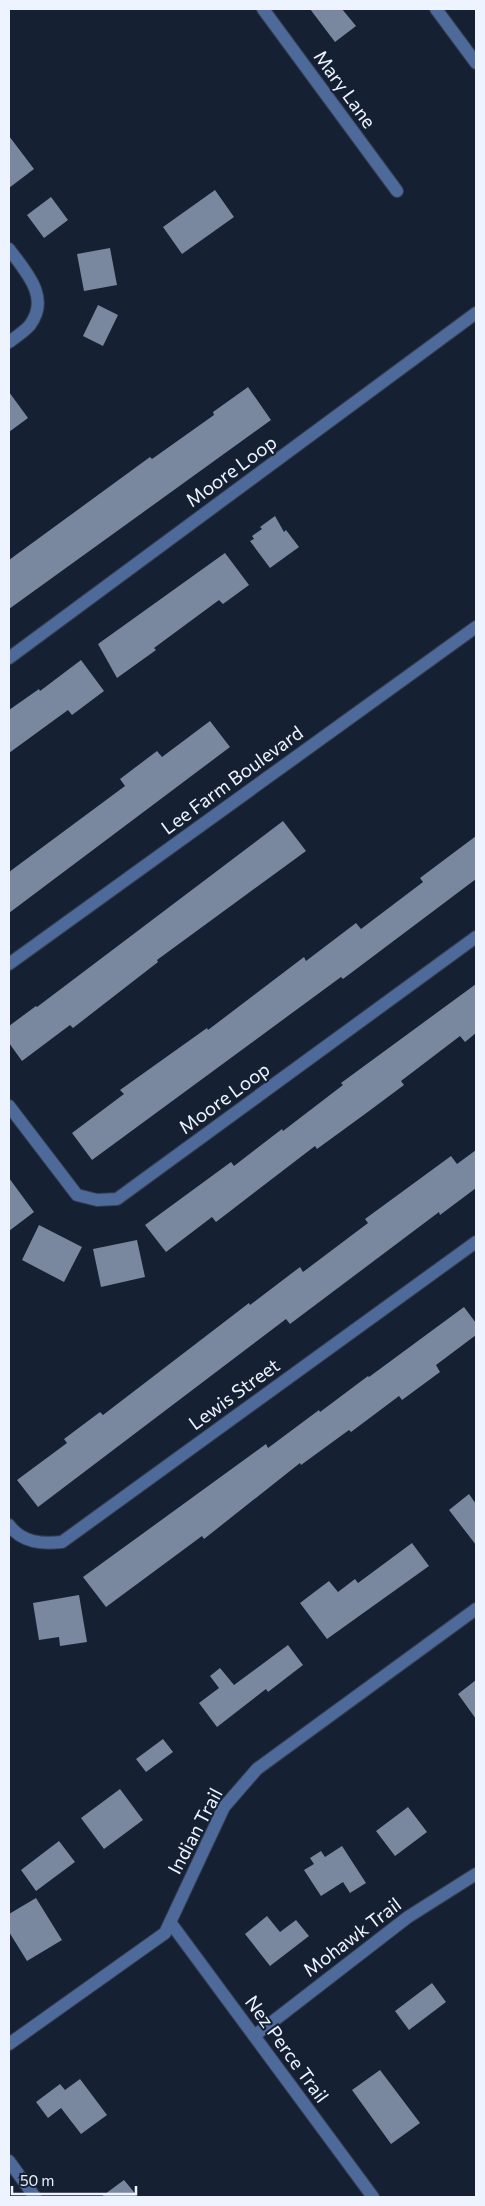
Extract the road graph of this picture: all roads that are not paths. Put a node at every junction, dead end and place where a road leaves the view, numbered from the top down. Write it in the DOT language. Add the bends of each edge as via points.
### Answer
graph roads {
  1 [pos="263,9"];
  2 [pos="436,9"];
  3 [pos="476,63"];
  4 [pos="397,192"];
  5 [pos="9,249"];
  6 [pos="476,313"];
  7 [pos="9,342"];
  8 [pos="476,627"];
  9 [pos="9,658"];
  10 [pos="476,937"];
  11 [pos="9,964"];
  12 [pos="9,1106"];
  13 [pos="476,1242"];
  14 [pos="9,1525"];
  15 [pos="476,1609"];
  16 [pos="476,1874"];
  17 [pos="170,1922"];
  18 [pos="254,2036"];
  19 [pos="9,2044"];
  20 [pos="9,2161"];
  21 [pos="35,2197"];
  22 [pos="373,2197"];
  1 -- 4 [label="street, Mary Lane"];
  2 -- 3 [label="street"];
  5 -- 7 [label="street" via="35,286 39,300 30,326"];
  6 -- 9 [label="street, Moore Loop"];
  8 -- 11 [label="street, Lee Farm Boulevard"];
  10 -- 12 [label="street, Moore Loop" via="117,1199 97,1200 77,1195"];
  13 -- 14 [label="street, Lewis Street" via="62,1542 41,1544 15,1534"];
  15 -- 17 [label="street, Indian Trail" via="257,1769 242,1784 213,1828"];
  16 -- 18 [label="street, Mohawk Trail" via="408,1917"];
  17 -- 18 [label="street, Nez Perce Trail"];
  17 -- 19 [label="street, Indian Trail" via="159,1939"];
  18 -- 22 [label="street, Nez Perce Trail"];
  20 -- 21 [label="street"];
}
